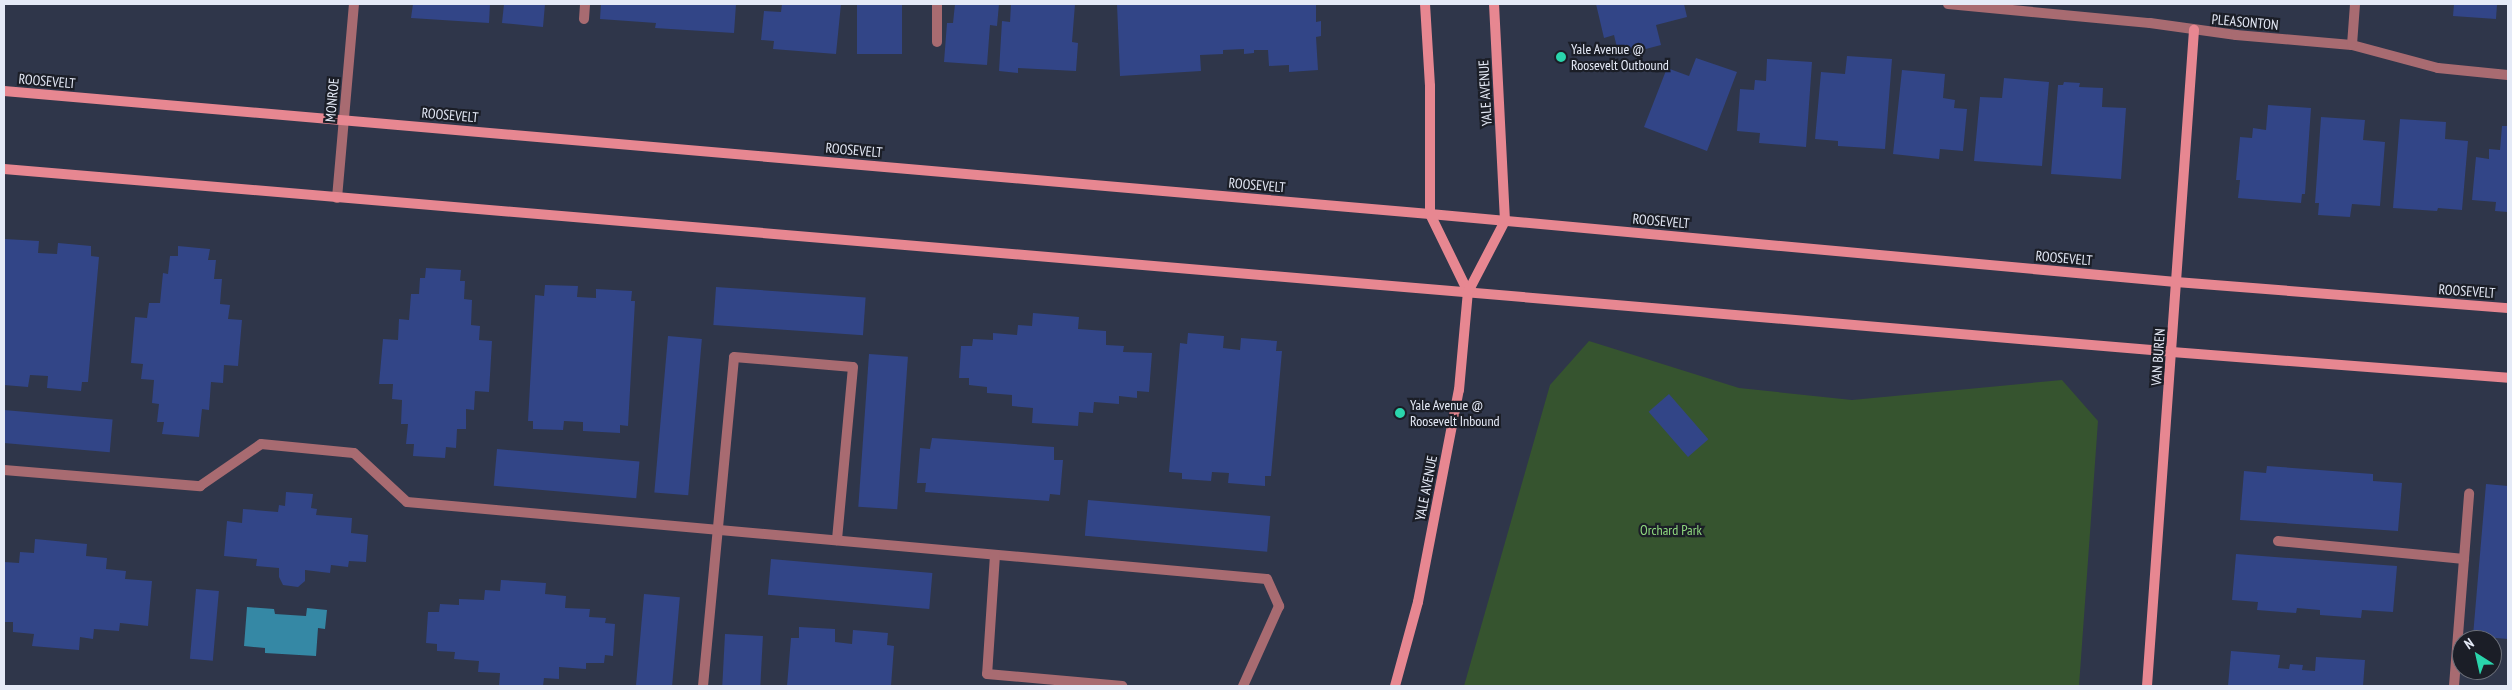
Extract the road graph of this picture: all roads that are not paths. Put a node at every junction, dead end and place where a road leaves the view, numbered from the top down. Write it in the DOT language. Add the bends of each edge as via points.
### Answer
graph roads {
  1 [pos="354,4"];
  2 [pos="585,4"];
  3 [pos="937,4"];
  4 [pos="1425,4"];
  5 [pos="1494,4"];
  6 [pos="1948,4"];
  7 [pos="2355,4"];
  8 [pos="1997,6"];
  9 [pos="584,19"];
  10 [pos="2194,30"];
  11 [pos="936,42"];
  12 [pos="2352,45"];
  13 [pos="2508,75"];
  14 [pos="4,91"];
  15 [pos="345,120"];
  16 [pos="4,169"];
  17 [pos="337,198"];
  18 [pos="1430,214"];
  19 [pos="1505,221"];
  20 [pos="2176,282"];
  21 [pos="1468,292"];
  22 [pos="2508,308"];
  23 [pos="2172,352"];
  24 [pos="2508,378"];
  25 [pos="4,470"];
  26 [pos="2469,494"];
  27 [pos="718,530"];
  28 [pos="837,540"];
  29 [pos="2278,541"];
  30 [pos="995,555"];
  31 [pos="2464,559"];
  32 [pos="703,686"];
  33 [pos="1122,686"];
  34 [pos="1243,686"];
  35 [pos="1395,686"];
  36 [pos="2146,686"];
  37 [pos="2454,686"];
  1 -- 15 [label="street, MONROE"];
  2 -- 9 [label="street"];
  3 -- 11 [label="street"];
  4 -- 18 [label="street" via="1430,86"];
  5 -- 19 [label="street, YALE AVENUE"];
  6 -- 8 [label="street, PLEASONTON"];
  7 -- 12 [label="street"];
  8 -- 10 [label="street, PLEASONTON" via="2150,22"];
  10 -- 12 [label="street, PLEASONTON"];
  10 -- 20 [label="street, VAN BUREN"];
  12 -- 13 [label="street, PLEASONTON" via="2438,68"];
  14 -- 15 [label="street, ROOSEVELT"];
  15 -- 17 [label="street, MONROE"];
  15 -- 18 [label="street, ROOSEVELT"];
  16 -- 17 [label="street"];
  17 -- 21 [label="street"];
  18 -- 19 [label="street, ROOSEVELT"];
  18 -- 21 [label="street"];
  19 -- 20 [label="street, ROOSEVELT"];
  19 -- 21 [label="street, YALE AVENUE"];
  20 -- 22 [label="street, ROOSEVELT"];
  20 -- 23 [label="street, VAN BUREN"];
  21 -- 23 [label="street"];
  21 -- 35 [label="street, YALE AVENUE" via="1459,390 1418,602"];
  23 -- 24 [label="street"];
  23 -- 36 [label="street, VAN BUREN"];
  25 -- 27 [label="street" via="200,486 261,444 354,453 407,502"];
  26 -- 31 [label="street"];
  27 -- 28 [label="street"];
  27 -- 28 [label="street" via="734,357 853,367"];
  27 -- 32 [label="street"];
  28 -- 30 [label="street"];
  29 -- 31 [label="street"];
  30 -- 33 [label="street" via="987,674"];
  30 -- 34 [label="street" via="1268,579 1280,606"];
  31 -- 37 [label="street"];
}
